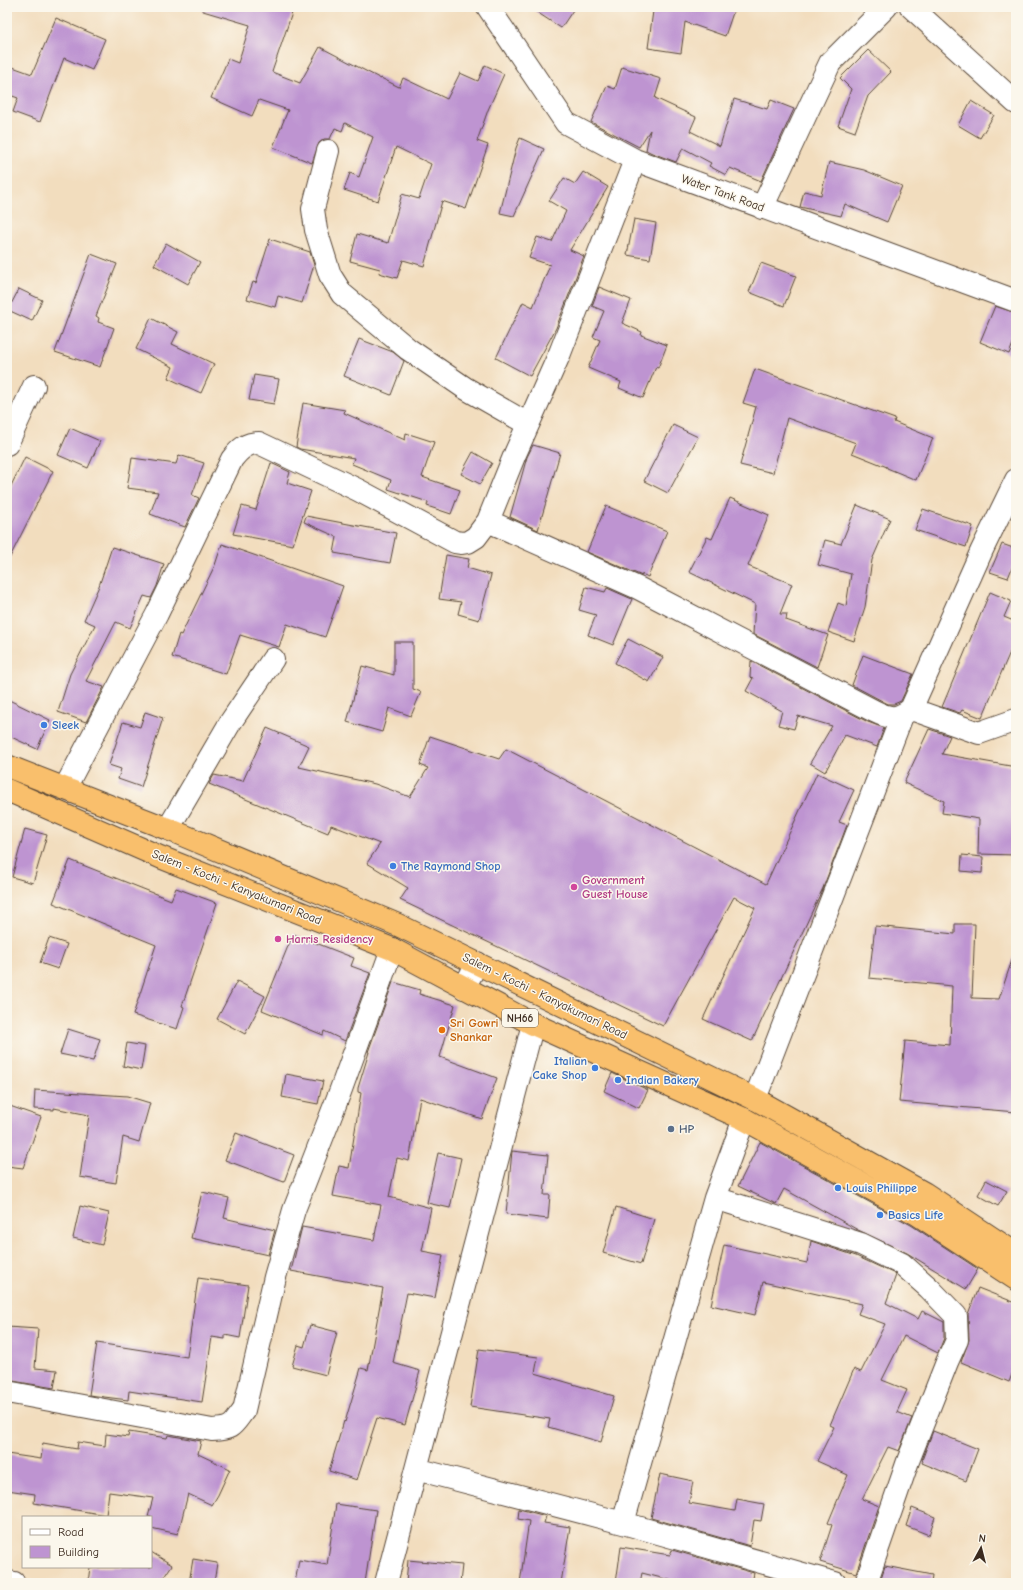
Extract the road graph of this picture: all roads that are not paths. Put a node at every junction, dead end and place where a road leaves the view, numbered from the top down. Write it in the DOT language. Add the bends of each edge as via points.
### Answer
graph roads {
  1 [pos="488,7"];
  2 [pos="886,7"];
  3 [pos="911,7"];
  4 [pos="1016,103"];
  5 [pos="328,151"];
  6 [pos="635,160"];
  7 [pos="762,208"];
  8 [pos="1016,301"];
  9 [pos="34,386"];
  10 [pos="528,424"];
  11 [pos="7,444"];
  12 [pos="1016,480"];
  13 [pos="488,521"];
  14 [pos="273,659"];
  15 [pos="907,712"];
  16 [pos="1016,720"];
  17 [pos="7,766"];
  18 [pos="65,788"];
  19 [pos="7,790"];
  20 [pos="168,829"];
  21 [pos="392,949"];
  22 [pos="477,963"];
  23 [pos="464,988"];
  24 [pos="533,1024"];
  25 [pos="755,1099"];
  26 [pos="744,1119"];
  27 [pos="715,1198"];
  28 [pos="1016,1254"];
  29 [pos="1016,1280"];
  30 [pos="7,1392"];
  31 [pos="416,1469"];
  32 [pos="623,1523"];
  33 [pos="7,1582"];
  34 [pos="14,1583"];
  35 [pos="386,1583"];
  36 [pos="835,1583"];
  37 [pos="866,1583"];
  1 -- 6 [label="street, Water Tank Road" via="566,123"];
  2 -- 7 [label="street" via="830,63"];
  3 -- 4 [label="street"];
  5 -- 10 [label="street" via="313,209 316,230 330,275 342,294 408,349 465,388"];
  6 -- 7 [label="street, Water Tank Road"];
  6 -- 10 [label="street" via="560,353"];
  7 -- 8 [label="street, Water Tank Road"];
  9 -- 11 [label="street"];
  10 -- 13 [label="street"];
  12 -- 15 [label="street"];
  13 -- 15 [label="street" via="638,588 874,711 894,717"];
  13 -- 18 [label="street" via="476,537 468,542 455,542 358,490 258,443 243,447 232,459 157,614"];
  14 -- 20 [label="street" via="230,723"];
  15 -- 16 [label="street" via="979,733"];
  15 -- 25 [label="street"];
  17 -- 18 [label="highway, Salem - Kochi - Kanyakumari Road / NH66"];
  18 -- 20 [label="highway, Salem - Kochi - Kanyakumari Road / NH66"];
  19 -- 21 [label="highway, Salem - Kochi - Kanyakumari Road / NH66" via="160,857"];
  20 -- 22 [label="highway, Salem - Kochi - Kanyakumari Road / NH66" via="398,925"];
  21 -- 23 [label="highway, Salem - Kochi - Kanyakumari Road / NH66"];
  21 -- 30 [label="street" via="294,1210 275,1277 244,1410 235,1423 228,1429 212,1430"];
  22 -- 23 [label="street"];
  22 -- 25 [label="highway, Salem - Kochi - Kanyakumari Road / NH66"];
  23 -- 24 [label="highway, Salem - Kochi - Kanyakumari Road / NH66"];
  24 -- 26 [label="highway, Salem - Kochi - Kanyakumari Road / NH66"];
  24 -- 31 [label="street"];
  25 -- 28 [label="highway, Salem - Kochi - Kanyakumari Road / NH66" via="924,1193"];
  26 -- 27 [label="street"];
  26 -- 29 [label="highway, Salem - Kochi - Kanyakumari Road / NH66" via="917,1214"];
  27 -- 32 [label="street"];
  27 -- 37 [label="street" via="861,1244 902,1264 956,1316 957,1340 908,1461"];
  31 -- 32 [label="street"];
  31 -- 35 [label="street"];
  32 -- 36 [label="street"];
  33 -- 34 [label="street"];
}
